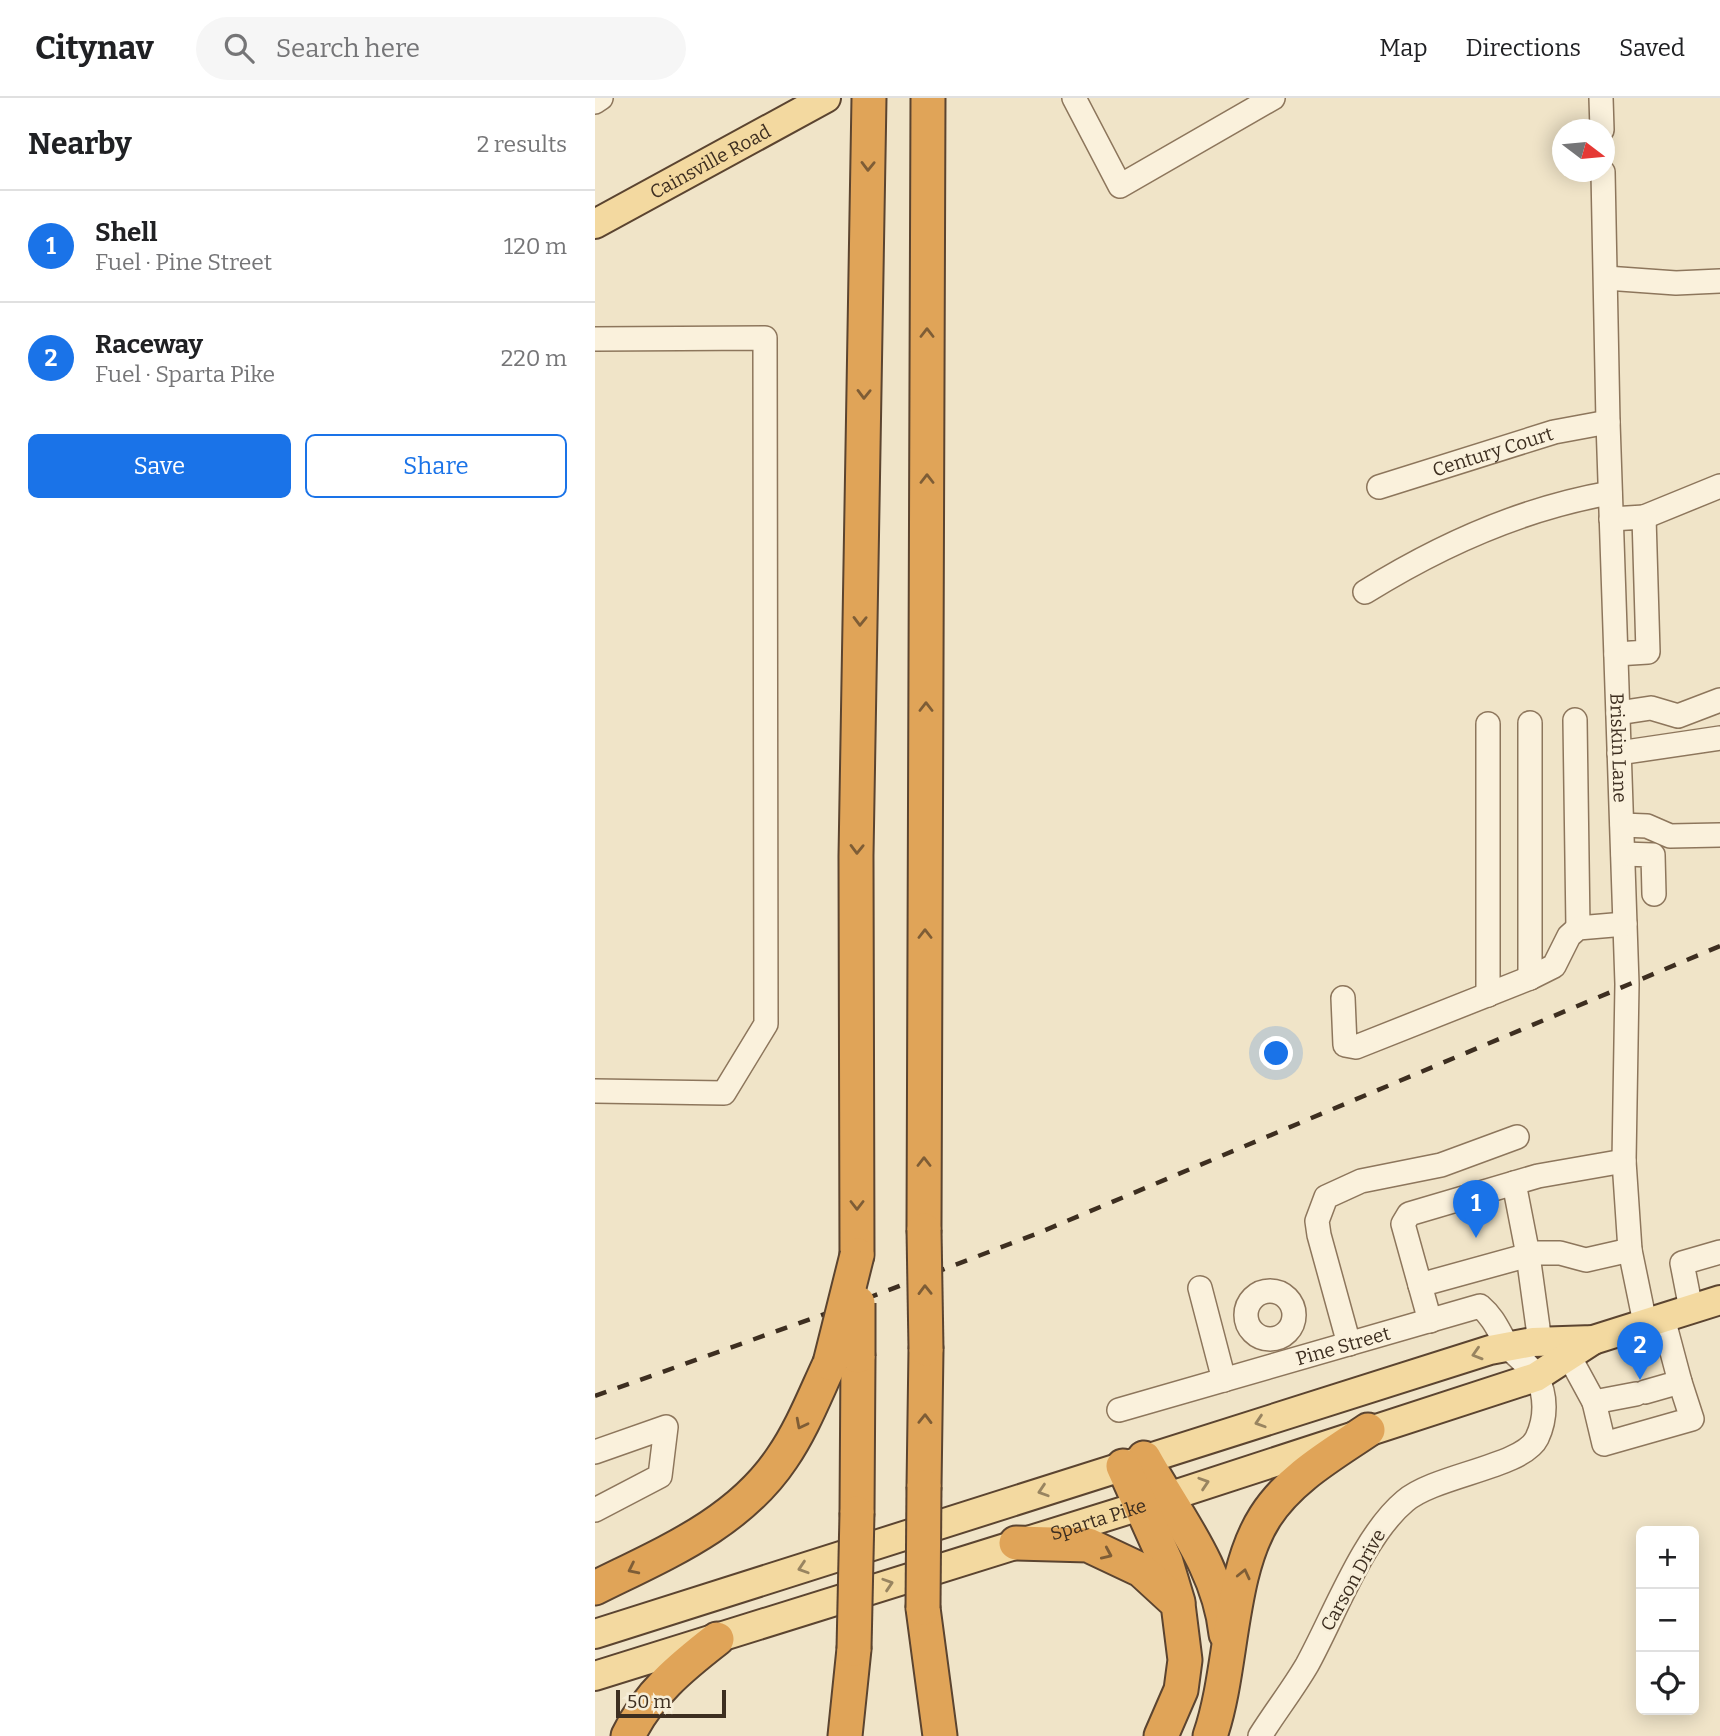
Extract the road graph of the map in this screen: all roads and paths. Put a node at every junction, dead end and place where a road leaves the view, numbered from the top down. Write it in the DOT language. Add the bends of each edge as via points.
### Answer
graph roads {
  1 [pos="601,98"];
  2 [pos="869,98"];
  3 [pos="928,98"];
  4 [pos="1074,98"];
  5 [pos="1273,98"];
  6 [pos="1601,98"];
  7 [pos="595,102"];
  8 [pos="814,105"];
  9 [pos="1602,119"];
  10 [pos="1603,182"];
  11 [pos="595,223"];
  12 [pos="1607,278"];
  13 [pos="1720,281"];
  14 [pos="595,339"];
  15 [pos="1608,422"];
  16 [pos="1720,486"];
  17 [pos="1379,487"];
  18 [pos="1610,494"];
  19 [pos="1644,517"];
  20 [pos="1611,519"];
  21 [pos="1365,592"];
  22 [pos="1616,654"];
  23 [pos="1720,700"];
  24 [pos="1618,713"];
  25 [pos="1575,720"];
  26 [pos="1530,723"];
  27 [pos="1488,724"];
  28 [pos="1720,738"];
  29 [pos="1619,752"];
  30 [pos="1622,825"];
  31 [pos="1720,835"];
  32 [pos="1623,854"];
  33 [pos="1654,894"];
  34 [pos="1625,924"];
  35 [pos="1578,928"];
  36 [pos="1530,978"];
  37 [pos="1488,995"];
  38 [pos="1343,998"];
  39 [pos="595,1091"];
  40 [pos="1517,1137"];
  41 [pos="1624,1161"];
  42 [pos="1514,1183"];
  43 [pos="1630,1250"];
  44 [pos="1720,1252"];
  45 [pos="1528,1255"];
  46 [pos="1420,1285"];
  47 [pos="1200,1288"];
  48 [pos="1720,1300"];
  49 [pos="1691,1309"];
  50 [pos="1430,1321"];
  51 [pos="1654,1321"];
  52 [pos="1280,1336"];
  53 [pos="1593,1340"];
  54 [pos="1540,1342"];
  55 [pos="1349,1344"];
  56 [pos="1508,1345"];
  57 [pos="1569,1356"];
  58 [pos="844,1359"];
  59 [pos="1286,1362"];
  60 [pos="1536,1377"];
  61 [pos="1224,1380"];
  62 [pos="1680,1381"];
  63 [pos="1594,1402"];
  64 [pos="1119,1410"];
  65 [pos="1368,1430"];
  66 [pos="595,1452"];
  67 [pos="1134,1462"];
  68 [pos="1152,1501"];
  69 [pos="595,1510"];
  70 [pos="1016,1543"];
  71 [pos="595,1588"];
  72 [pos="1178,1604"];
  73 [pos="923,1608"];
  74 [pos="595,1634"];
  75 [pos="717,1639"];
  76 [pos="854,1649"];
  77 [pos="1228,1658"];
  78 [pos="595,1676"];
  79 [pos="628,1736"];
  80 [pos="845,1736"];
  81 [pos="854,1736"];
  82 [pos="921,1736"];
  83 [pos="940,1736"];
  84 [pos="1161,1736"];
  85 [pos="1210,1736"];
  86 [pos="1260,1736"];
  1 -- 7 [label="street"];
  2 -- 58 [label="highway, one-way, bridge" via="856,856 857,1255"];
  73 -- 3 [label="highway, one-way, bridge"];
  4 -- 5 [label="street" via="1120,186"];
  6 -- 9 [label="street"];
  8 -- 11 [label="main road, Cainsville Road"];
  10 -- 12 [label="street, Briskin Lane"];
  12 -- 13 [label="street"];
  12 -- 15 [label="street, Briskin Lane"];
  14 -- 39 [label="street" via="765,338 766,1024 724,1093"];
  15 -- 17 [label="street, Century Court" via="1554,432"];
  15 -- 18 [label="street, Briskin Lane"];
  16 -- 19 [label="street"];
  18 -- 20 [label="street, Briskin Lane"];
  18 -- 21 [label="street" via="1560,502 1526,514 1411,563"];
  19 -- 20 [label="street"];
  19 -- 22 [label="street" via="1648,652"];
  20 -- 22 [label="street, Briskin Lane"];
  22 -- 24 [label="street, Briskin Lane"];
  23 -- 24 [label="street" via="1678,716 1651,708"];
  24 -- 29 [label="street, Briskin Lane"];
  25 -- 35 [label="street"];
  26 -- 36 [label="street"];
  27 -- 37 [label="street"];
  28 -- 29 [label="street"];
  29 -- 30 [label="street, Briskin Lane"];
  30 -- 31 [label="street" via="1647,826 1670,836"];
  30 -- 32 [label="street, Briskin Lane"];
  32 -- 33 [label="street" via="1653,855"];
  32 -- 34 [label="street, Briskin Lane"];
  34 -- 35 [label="street"];
  34 -- 41 [label="street, Briskin Lane"];
  35 -- 36 [label="street" via="1553,966"];
  36 -- 37 [label="street"];
  37 -- 38 [label="street" via="1356,1047 1345,1045"];
  40 -- 55 [label="street" via="1441,1165 1361,1181 1326,1196 1318,1228"];
  41 -- 42 [label="street"];
  41 -- 43 [label="street, Briskin Lane"];
  42 -- 45 [label="street"];
  42 -- 46 [label="street" via="1405,1219"];
  43 -- 45 [label="street" via="1586,1260 1560,1254"];
  43 -- 51 [label="street, Briskin Lane"];
  44 -- 49 [label="street" via="1682,1264"];
  45 -- 46 [label="street"];
  45 -- 54 [label="street"];
  46 -- 50 [label="street"];
  47 -- 61 [label="street"];
  48 -- 49 [label="main road, Sparta Pike"];
  49 -- 51 [label="main road, Sparta Pike"];
  50 -- 55 [label="street, Pine Street"];
  50 -- 56 [label="street, Pine Street" via="1480,1306 1497,1323"];
  51 -- 53 [label="main road, Sparta Pike"];
  51 -- 62 [label="street, Briskin Lane"];
  52 -- 59 [label="street"];
  53 -- 54 [label="main road, Sparta Pike"];
  53 -- 57 [label="main road, Sparta Pike"];
  54 -- 56 [label="main road, Sparta Pike"];
  55 -- 59 [label="street, Pine Street"];
  56 -- 60 [label="street, Pine Street"];
  56 -- 67 [label="main road, Sparta Pike, one-way"];
  57 -- 60 [label="main road, Sparta Pike"];
  57 -- 63 [label="street"];
  58 -- 71 [label="highway, one-way" via="782,1460 732,1512 677,1548"];
  58 -- 76 [label="highway, bridge" via="857,1513"];
  59 -- 61 [label="street, Pine Street"];
  60 -- 65 [label="main road, Sparta Pike"];
  60 -- 86 [label="street, Carson Drive" via="1544,1416 1533,1445 1516,1457 1431,1486 1393,1512 1361,1560 1307,1665"];
  61 -- 64 [label="street, Pine Street"];
  62 -- 63 [label="street"];
  62 -- 63 [label="street, Briskin Lane" via="1692,1419 1604,1444"];
  68 -- 65 [label="main road, Sparta Pike, one-way"];
  77 -- 65 [label="highway, one-way" via="1244,1571 1265,1517 1302,1476"];
  66 -- 69 [label="street" via="666,1427 660,1476"];
  67 -- 68 [label="highway"];
  67 -- 74 [label="main road, Sparta Pike, one-way"];
  68 -- 70 [label="main road, Sparta Pike"];
  68 -- 72 [label="highway"];
  68 -- 77 [label="highway" via="1207,1564 1225,1623"];
  70 -- 72 [label="highway, one-way" via="1088,1545 1141,1570"];
  75 -- 70 [label="main road, Sparta Pike, one-way"];
  72 -- 84 [label="highway" via="1185,1660 1181,1690"];
  73 -- 82 [label="highway"];
  73 -- 83 [label="highway"];
  75 -- 78 [label="main road, Sparta Pike"];
  75 -- 79 [label="highway" via="653,1696"];
  76 -- 80 [label="highway"];
  76 -- 81 [label="highway"];
  77 -- 85 [label="highway"];
}
